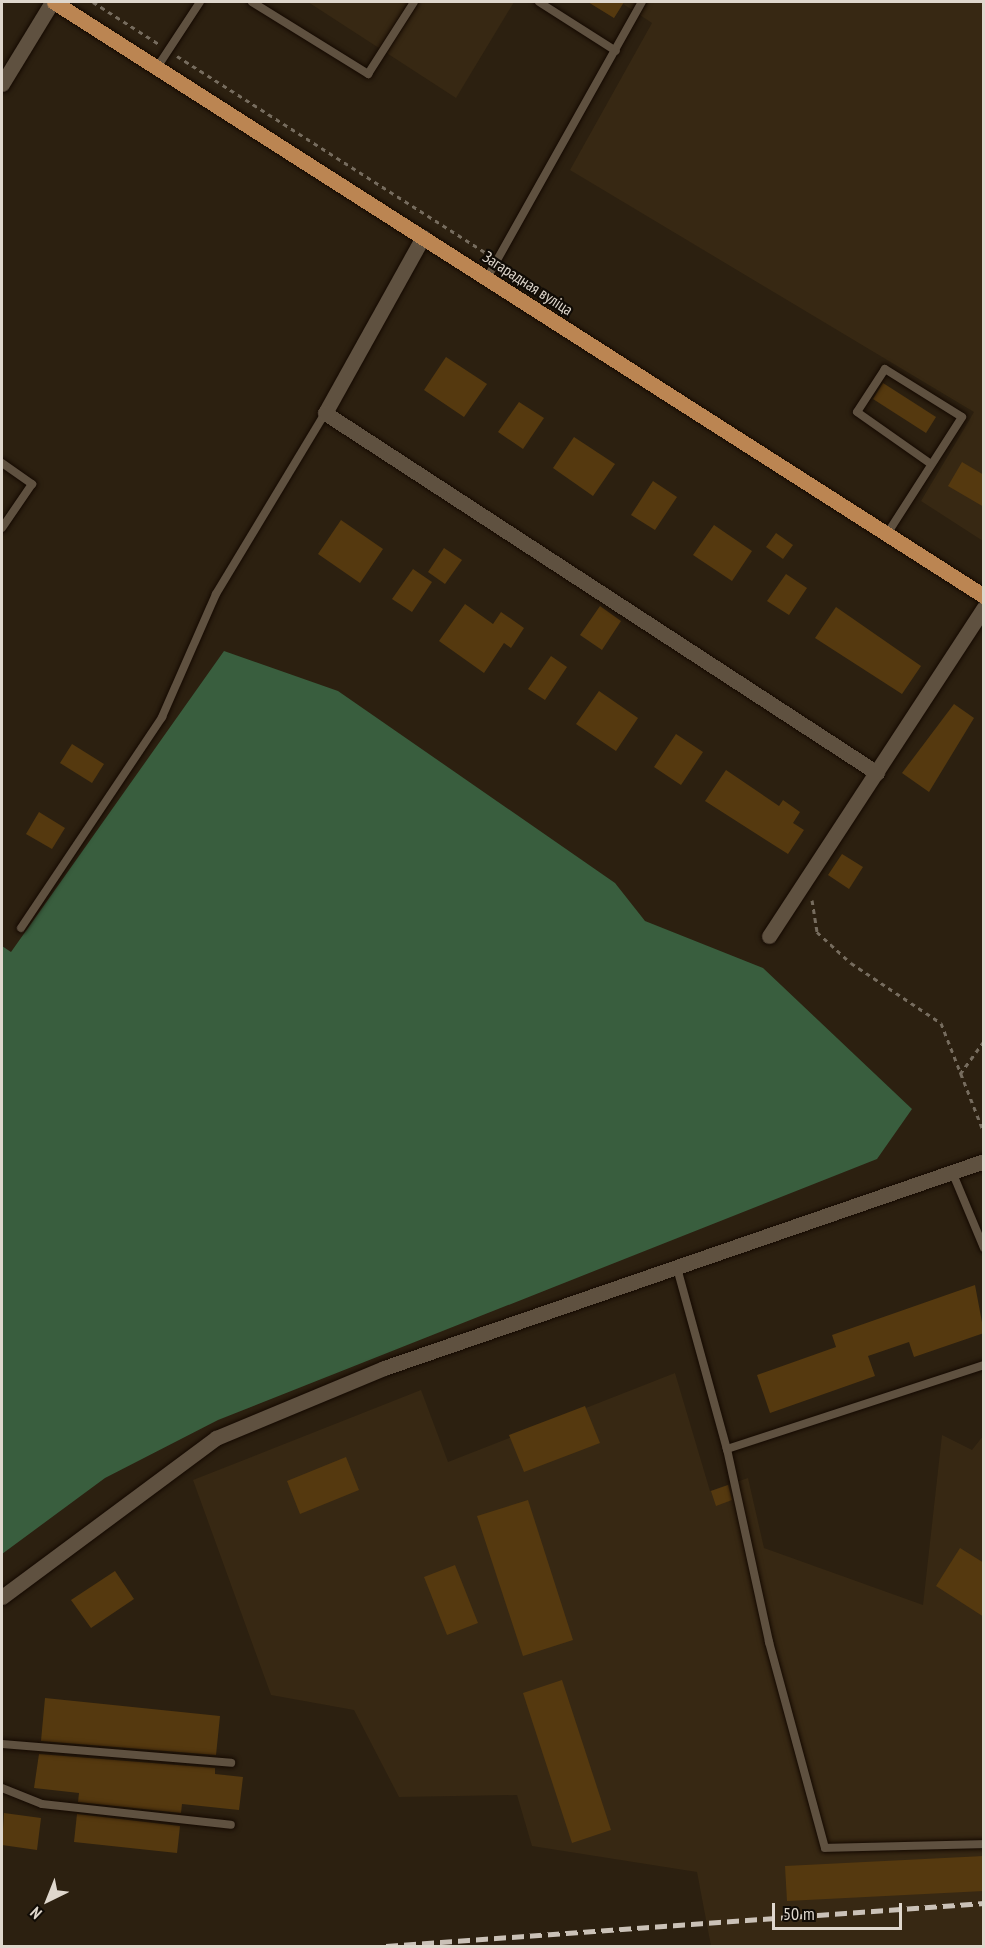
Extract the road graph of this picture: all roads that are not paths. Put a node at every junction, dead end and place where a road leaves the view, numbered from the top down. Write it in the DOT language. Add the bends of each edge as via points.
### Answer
graph roads {
  1 [pos="53,2"];
  2 [pos="200,2"];
  3 [pos="252,2"];
  4 [pos="414,2"];
  5 [pos="539,2"];
  6 [pos="642,2"];
  7 [pos="616,51"];
  8 [pos="156,69"];
  9 [pos="2,84"];
  10 [pos="423,237"];
  11 [pos="487,278"];
  12 [pos="325,413"];
  13 [pos="2,463"];
  14 [pos="931,464"];
  15 [pos="2,528"];
  16 [pos="887,534"];
  17 [pos="984,596"];
  18 [pos="984,608"];
  19 [pos="878,773"];
  20 [pos="21,928"];
  21 [pos="769,936"];
  22 [pos="984,1161"];
  23 [pos="952,1174"];
  24 [pos="984,1248"];
  25 [pos="676,1268"];
  26 [pos="984,1365"];
  27 [pos="727,1449"];
  28 [pos="2,1597"];
  29 [pos="2,1744"];
  30 [pos="231,1763"];
  31 [pos="2,1788"];
  32 [pos="231,1825"];
  33 [pos="984,1844"];
  1 -- 8 [label="main road, Загарадная вуліца"];
  1 -- 9 [label="street"];
  2 -- 8 [label="lane"];
  3 -- 4 [label="lane" via="368,74"];
  5 -- 7 [label="lane"];
  6 -- 7 [label="lane"];
  7 -- 11 [label="lane"];
  8 -- 10 [label="main road, Загарадная вуліца"];
  10 -- 11 [label="main road, Загарадная вуліца"];
  10 -- 12 [label="street"];
  11 -- 16 [label="main road, Загарадная вуліца"];
  12 -- 19 [label="street"];
  12 -- 20 [label="lane" via="216,594 162,717"];
  13 -- 15 [label="lane" via="32,484"];
  14 -- 14 [label="lane" via="962,417 885,369 857,412"];
  14 -- 16 [label="lane"];
  16 -- 17 [label="main road, Загарадная вуліца"];
  18 -- 19 [label="street"];
  19 -- 21 [label="street"];
  22 -- 23 [label="street"];
  23 -- 24 [label="lane"];
  23 -- 25 [label="street"];
  25 -- 27 [label="lane"];
  25 -- 28 [label="street" via="384,1368 216,1438"];
  26 -- 27 [label="lane"];
  27 -- 33 [label="lane" via="769,1642 825,1848"];
  29 -- 30 [label="lane"];
  31 -- 32 [label="lane" via="42,1804"];
}
